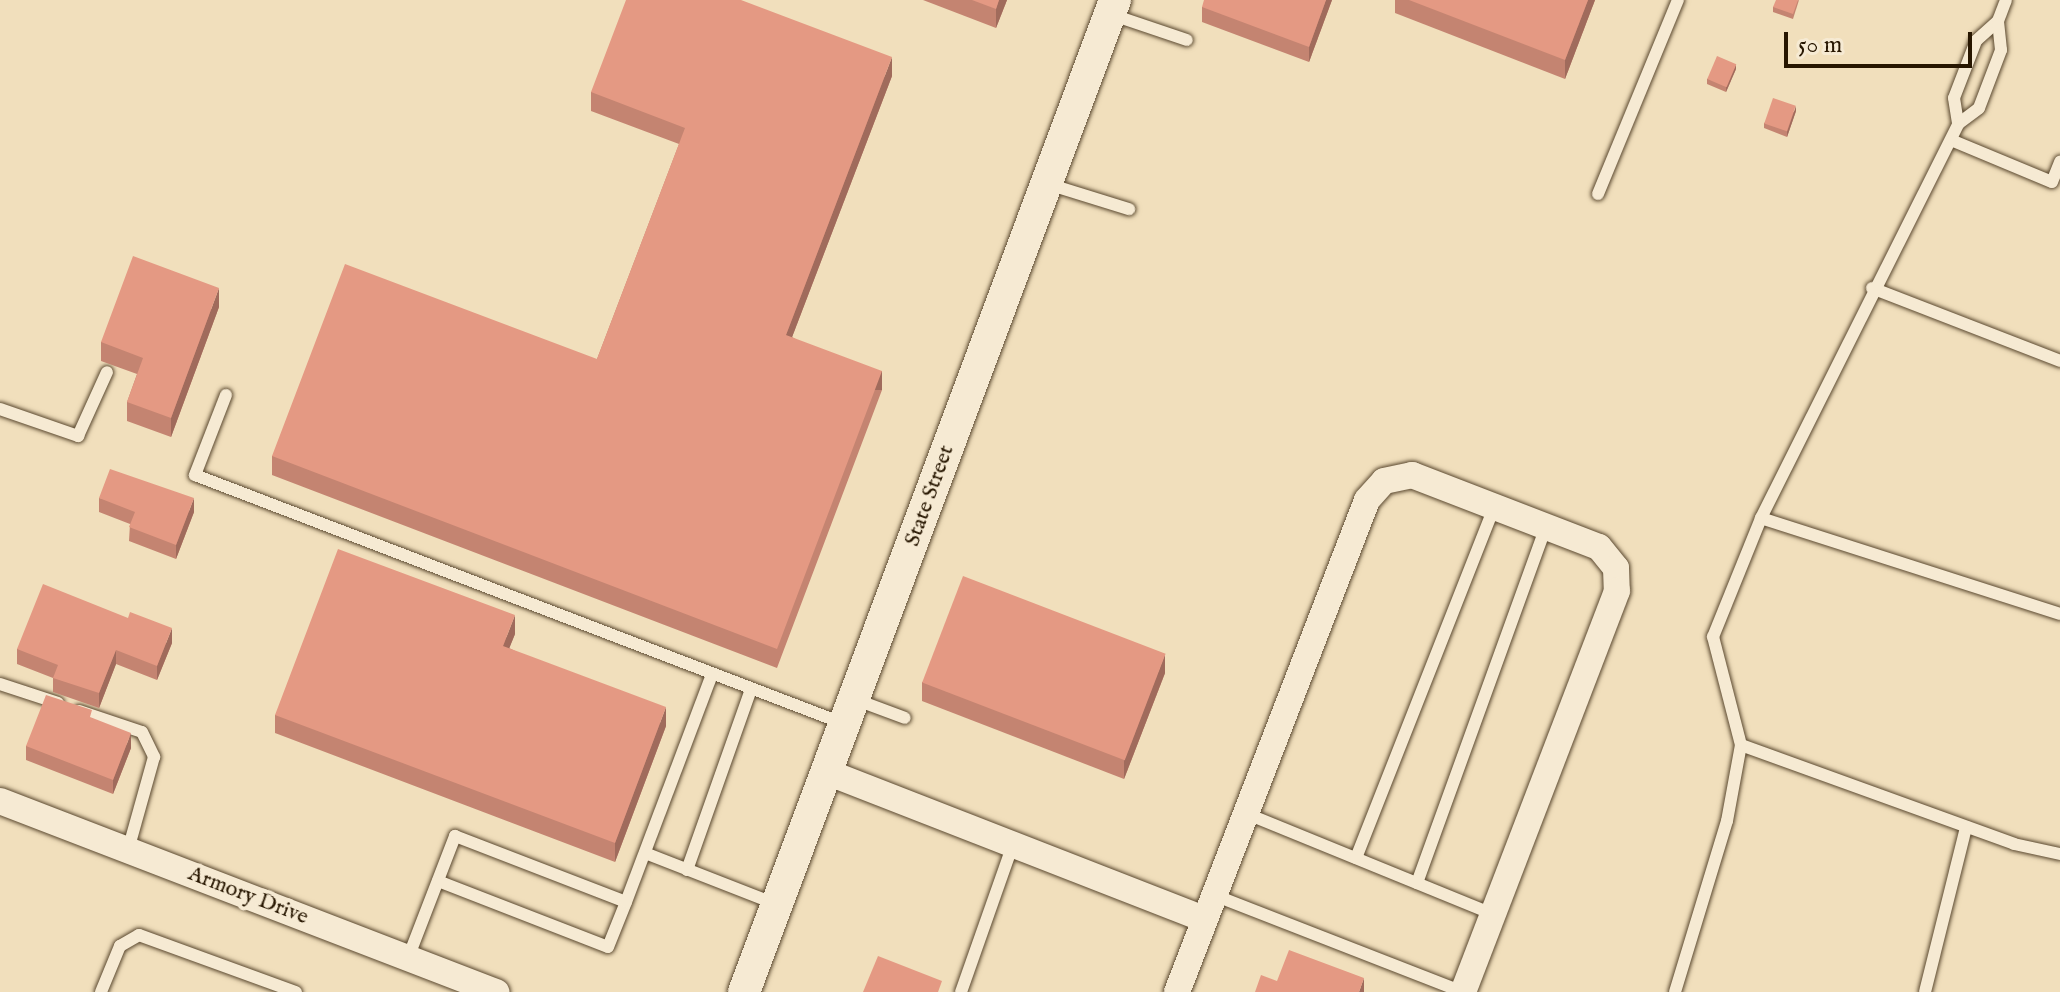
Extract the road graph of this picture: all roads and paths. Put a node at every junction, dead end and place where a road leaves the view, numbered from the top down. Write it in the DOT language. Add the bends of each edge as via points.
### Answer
graph roads {
  1 [pos="1678,0"];
  2 [pos="2006,0"];
  3 [pos="1112,7"];
  4 [pos="1998,21"];
  5 [pos="1187,40"];
  6 [pos="1958,124"];
  7 [pos="1951,140"];
  8 [pos="2060,162"];
  9 [pos="1046,183"];
  10 [pos="1598,194"];
  11 [pos="1129,209"];
  12 [pos="1872,288"];
  13 [pos="2060,361"];
  14 [pos="107,372"];
  15 [pos="226,395"];
  16 [pos="0,409"];
  17 [pos="1494,507"];
  18 [pos="1761,518"];
  19 [pos="1546,527"];
  20 [pos="2060,614"];
  21 [pos="712,674"];
  22 [pos="0,684"];
  23 [pos="751,689"];
  24 [pos="849,712"];
  25 [pos="905,718"];
  26 [pos="1741,745"];
  27 [pos="827,772"];
  28 [pos="0,801"];
  29 [pos="1245,813"];
  30 [pos="1966,827"];
  31 [pos="1013,844"];
  32 [pos="128,850"];
  33 [pos="645,853"];
  34 [pos="2060,854"];
  35 [pos="1356,858"];
  36 [pos="687,870"];
  37 [pos="438,881"];
  38 [pos="1417,883"];
  39 [pos="626,902"];
  40 [pos="777,905"];
  41 [pos="1209,907"];
  42 [pos="1493,914"];
  43 [pos="408,958"];
  44 [pos="101,992"];
  45 [pos="296,992"];
  46 [pos="496,992"];
  47 [pos="744,992"];
  48 [pos="961,992"];
  49 [pos="1177,992"];
  50 [pos="1463,992"];
  51 [pos="1675,992"];
  52 [pos="1925,992"];
  1 -- 10 [label="lane"];
  2 -- 4 [label="lane"];
  3 -- 5 [label="lane"];
  3 -- 9 [label="street, State Street"];
  4 -- 6 [label="lane" via="1972,51 1954,98"];
  4 -- 6 [label="lane" via="2001,50 1979,108"];
  6 -- 7 [label="lane"];
  7 -- 8 [label="lane" via="2052,182"];
  7 -- 12 [label="lane"];
  9 -- 11 [label="lane"];
  9 -- 24 [label="street, State Street"];
  12 -- 13 [label="lane"];
  12 -- 18 [label="lane"];
  14 -- 16 [label="lane" via="78,436"];
  15 -- 21 [label="lane" via="195,475"];
  17 -- 19 [label="street"];
  17 -- 29 [label="street" via="1412,475 1384,481 1367,500"];
  17 -- 35 [label="lane"];
  18 -- 20 [label="lane"];
  18 -- 26 [label="lane" via="1713,637"];
  19 -- 38 [label="lane"];
  19 -- 42 [label="street" via="1599,547 1616,568 1617,591"];
  21 -- 23 [label="lane"];
  21 -- 33 [label="lane"];
  22 -- 32 [label="lane" via="142,732 154,757"];
  23 -- 24 [label="lane"];
  23 -- 36 [label="lane"];
  24 -- 25 [label="lane"];
  24 -- 27 [label="street, State Street"];
  26 -- 30 [label="lane"];
  26 -- 51 [label="lane" via="1727,821"];
  27 -- 31 [label="street"];
  27 -- 40 [label="street, State Street"];
  28 -- 32 [label="street, Armory Drive"];
  29 -- 35 [label="lane"];
  29 -- 41 [label="street"];
  30 -- 34 [label="lane"];
  30 -- 52 [label="lane"];
  31 -- 41 [label="street"];
  31 -- 48 [label="lane"];
  32 -- 43 [label="street, Armory Drive"];
  33 -- 36 [label="lane"];
  33 -- 39 [label="lane"];
  35 -- 38 [label="lane"];
  36 -- 40 [label="lane"];
  37 -- 39 [label="lane" via="608,947"];
  37 -- 39 [label="lane" via="455,836"];
  37 -- 43 [label="lane"];
  38 -- 42 [label="lane"];
  40 -- 47 [label="street, State Street"];
  41 -- 49 [label="street"];
  41 -- 50 [label="lane"];
  42 -- 50 [label="street"];
  43 -- 46 [label="street, Armory Drive"];
  44 -- 45 [label="lane" via="120,946 139,935"];
}
